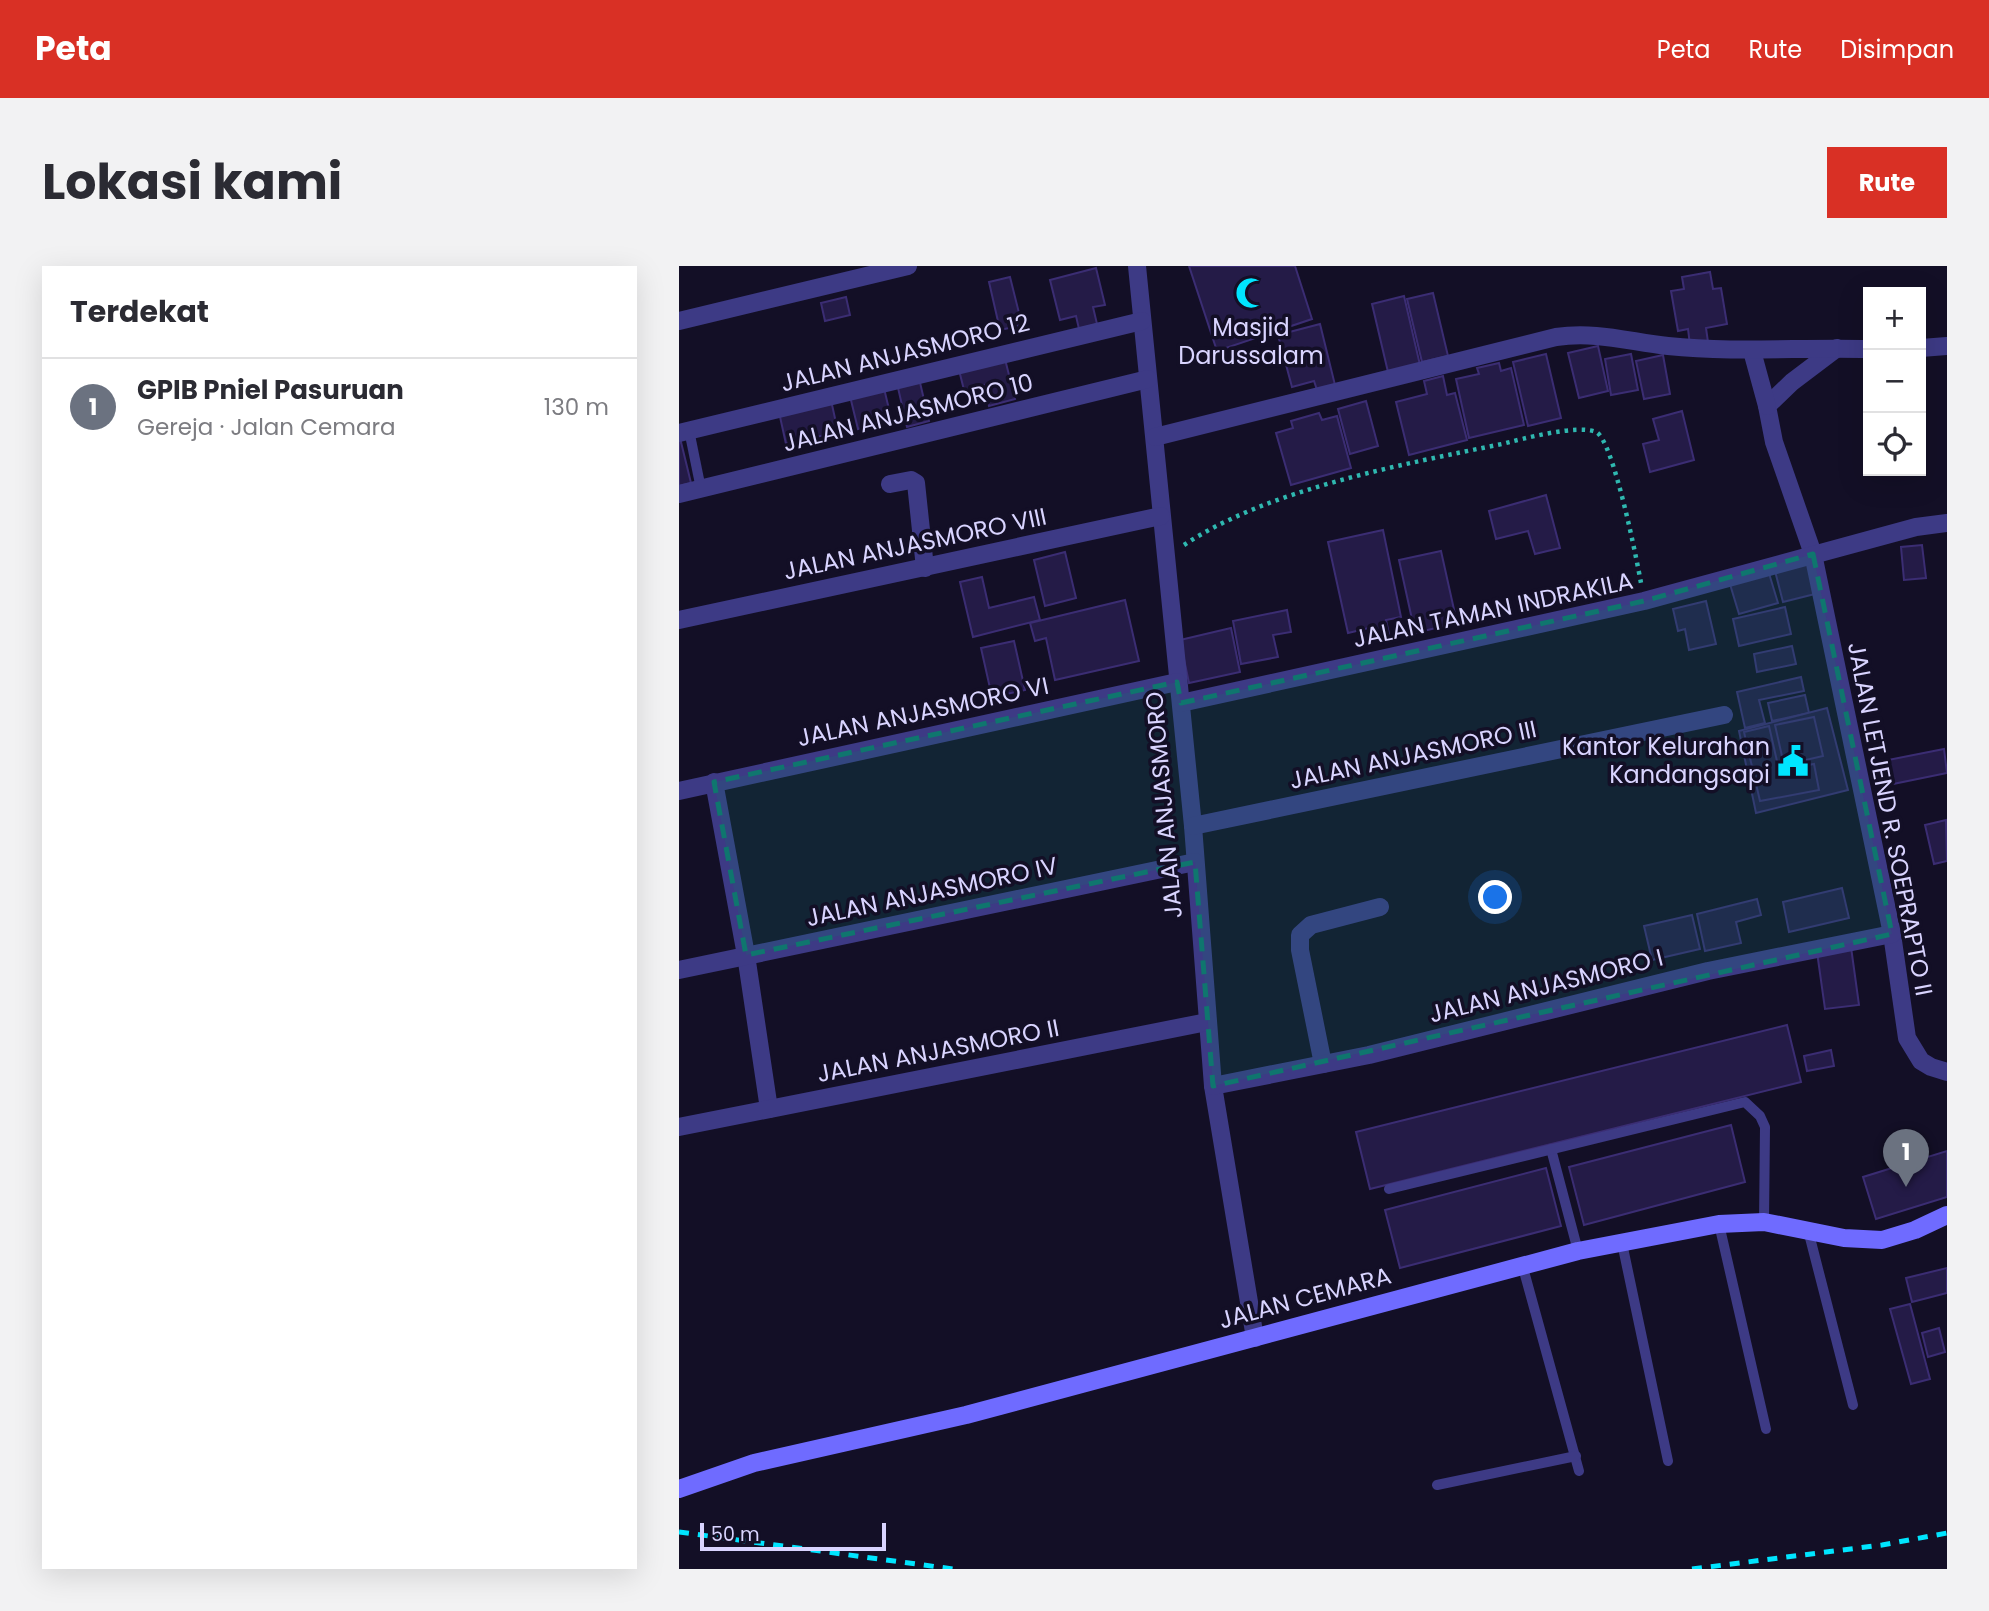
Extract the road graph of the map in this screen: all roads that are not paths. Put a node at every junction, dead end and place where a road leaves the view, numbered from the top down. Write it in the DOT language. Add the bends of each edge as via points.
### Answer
graph roads {
  1 [pos="908,266"];
  2 [pos="1137,266"];
  3 [pos="679,321"];
  4 [pos="1142,321"];
  5 [pos="1947,346"];
  6 [pos="1837,348"];
  7 [pos="1926,348"];
  8 [pos="1863,349"];
  9 [pos="1752,351"];
  10 [pos="1148,379"];
  11 [pos="1767,406"];
  12 [pos="684,432"];
  13 [pos="1155,437"];
  14 [pos="890,484"];
  15 [pos="701,489"];
  16 [pos="679,494"];
  17 [pos="1161,516"];
  18 [pos="1947,523"];
  19 [pos="1813,554"];
  20 [pos="925,568"];
  21 [pos="679,620"];
  22 [pos="1177,682"];
  23 [pos="1181,703"];
  24 [pos="1724,715"];
  25 [pos="714,782"];
  26 [pos="679,790"];
  27 [pos="1193,827"];
  28 [pos="1195,862"];
  29 [pos="1380,907"];
  30 [pos="1892,934"];
  31 [pos="746,955"];
  32 [pos="679,970"];
  33 [pos="1207,1022"];
  34 [pos="1323,1064"];
  35 [pos="1947,1072"];
  36 [pos="1213,1086"];
  37 [pos="769,1109"];
  38 [pos="679,1127"];
  39 [pos="1551,1149"];
  40 [pos="1389,1189"];
  41 [pos="1947,1215"];
  42 [pos="1764,1222"];
  43 [pos="1720,1224"];
  44 [pos="1808,1229"];
  45 [pos="1622,1244"];
  46 [pos="1578,1251"];
  47 [pos="1522,1264"];
  48 [pos="1255,1338"];
  49 [pos="1853,1405"];
  50 [pos="1766,1429"];
  51 [pos="1576,1456"];
  52 [pos="1668,1461"];
  53 [pos="1579,1471"];
  54 [pos="1437,1485"];
  55 [pos="679,1489"];
  1 -- 3 [label="street"];
  2 -- 4 [label="street, JALAN ANJASMORO"];
  4 -- 10 [label="street, JALAN ANJASMORO"];
  4 -- 12 [label="street, JALAN ANJASMORO 12"];
  5 -- 7 [label="street"];
  6 -- 8 [label="street"];
  6 -- 9 [label="street"];
  6 -- 11 [label="street"];
  9 -- 11 [label="street"];
  9 -- 13 [label="street" via="1668,346 1583,333"];
  10 -- 13 [label="street, JALAN ANJASMORO"];
  10 -- 15 [label="street, JALAN ANJASMORO 10"];
  11 -- 19 [label="street" via="1777,452"];
  12 -- 15 [label="lane"];
  13 -- 17 [label="street, JALAN ANJASMORO"];
  14 -- 20 [label="street" via="916,483"];
  15 -- 16 [label="street, JALAN ANJASMORO 10"];
  17 -- 20 [label="street, JALAN ANJASMORO VIII"];
  17 -- 22 [label="street, JALAN ANJASMORO"];
  18 -- 19 [label="street, JALAN TAMAN INDRAKILA"];
  19 -- 23 [label="street, JALAN TAMAN INDRAKILA" via="1644,601"];
  19 -- 30 [label="street, JALAN LETJEND R. SOEPRAPTO II"];
  20 -- 21 [label="street, JALAN ANJASMORO VIII"];
  22 -- 23 [label="street, JALAN ANJASMORO"];
  22 -- 25 [label="street, JALAN ANJASMORO VI"];
  23 -- 27 [label="street, JALAN ANJASMORO"];
  24 -- 27 [label="street, JALAN ANJASMORO III"];
  25 -- 26 [label="street, JALAN ANJASMORO VI"];
  25 -- 31 [label="street"];
  27 -- 28 [label="street, JALAN ANJASMORO"];
  28 -- 31 [label="street, JALAN ANJASMORO IV"];
  28 -- 33 [label="street, JALAN ANJASMORO"];
  29 -- 34 [label="street" via="1311,925 1300,936"];
  30 -- 34 [label="street, JALAN ANJASMORO I" via="1708,971"];
  30 -- 35 [label="street, JALAN LETJEND R. SOEPRAPTO II" via="1907,1038 1921,1060"];
  31 -- 32 [label="street, JALAN ANJASMORO IV"];
  31 -- 37 [label="street"];
  33 -- 36 [label="street, JALAN ANJASMORO"];
  33 -- 37 [label="street, JALAN ANJASMORO II"];
  34 -- 36 [label="street, JALAN ANJASMORO I"];
  36 -- 48 [label="street, JALAN ANJASMORO"];
  37 -- 38 [label="street, JALAN ANJASMORO II"];
  39 -- 40 [label="lane"];
  39 -- 42 [label="lane" via="1745,1102 1765,1128"];
  39 -- 46 [label="lane"];
  41 -- 44 [label="street, JALAN CEMARA" via="1882,1240 1844,1238"];
  42 -- 43 [label="street, JALAN CEMARA"];
  42 -- 44 [label="street, JALAN CEMARA"];
  43 -- 45 [label="street, JALAN CEMARA"];
  43 -- 50 [label="lane"];
  44 -- 49 [label="lane"];
  45 -- 46 [label="street, JALAN CEMARA"];
  45 -- 52 [label="lane"];
  46 -- 47 [label="street, JALAN CEMARA"];
  47 -- 48 [label="street, JALAN CEMARA"];
  47 -- 51 [label="lane"];
  48 -- 55 [label="street, JALAN CEMARA" via="966,1415 754,1463"];
  51 -- 53 [label="lane"];
  51 -- 54 [label="lane"];
}
